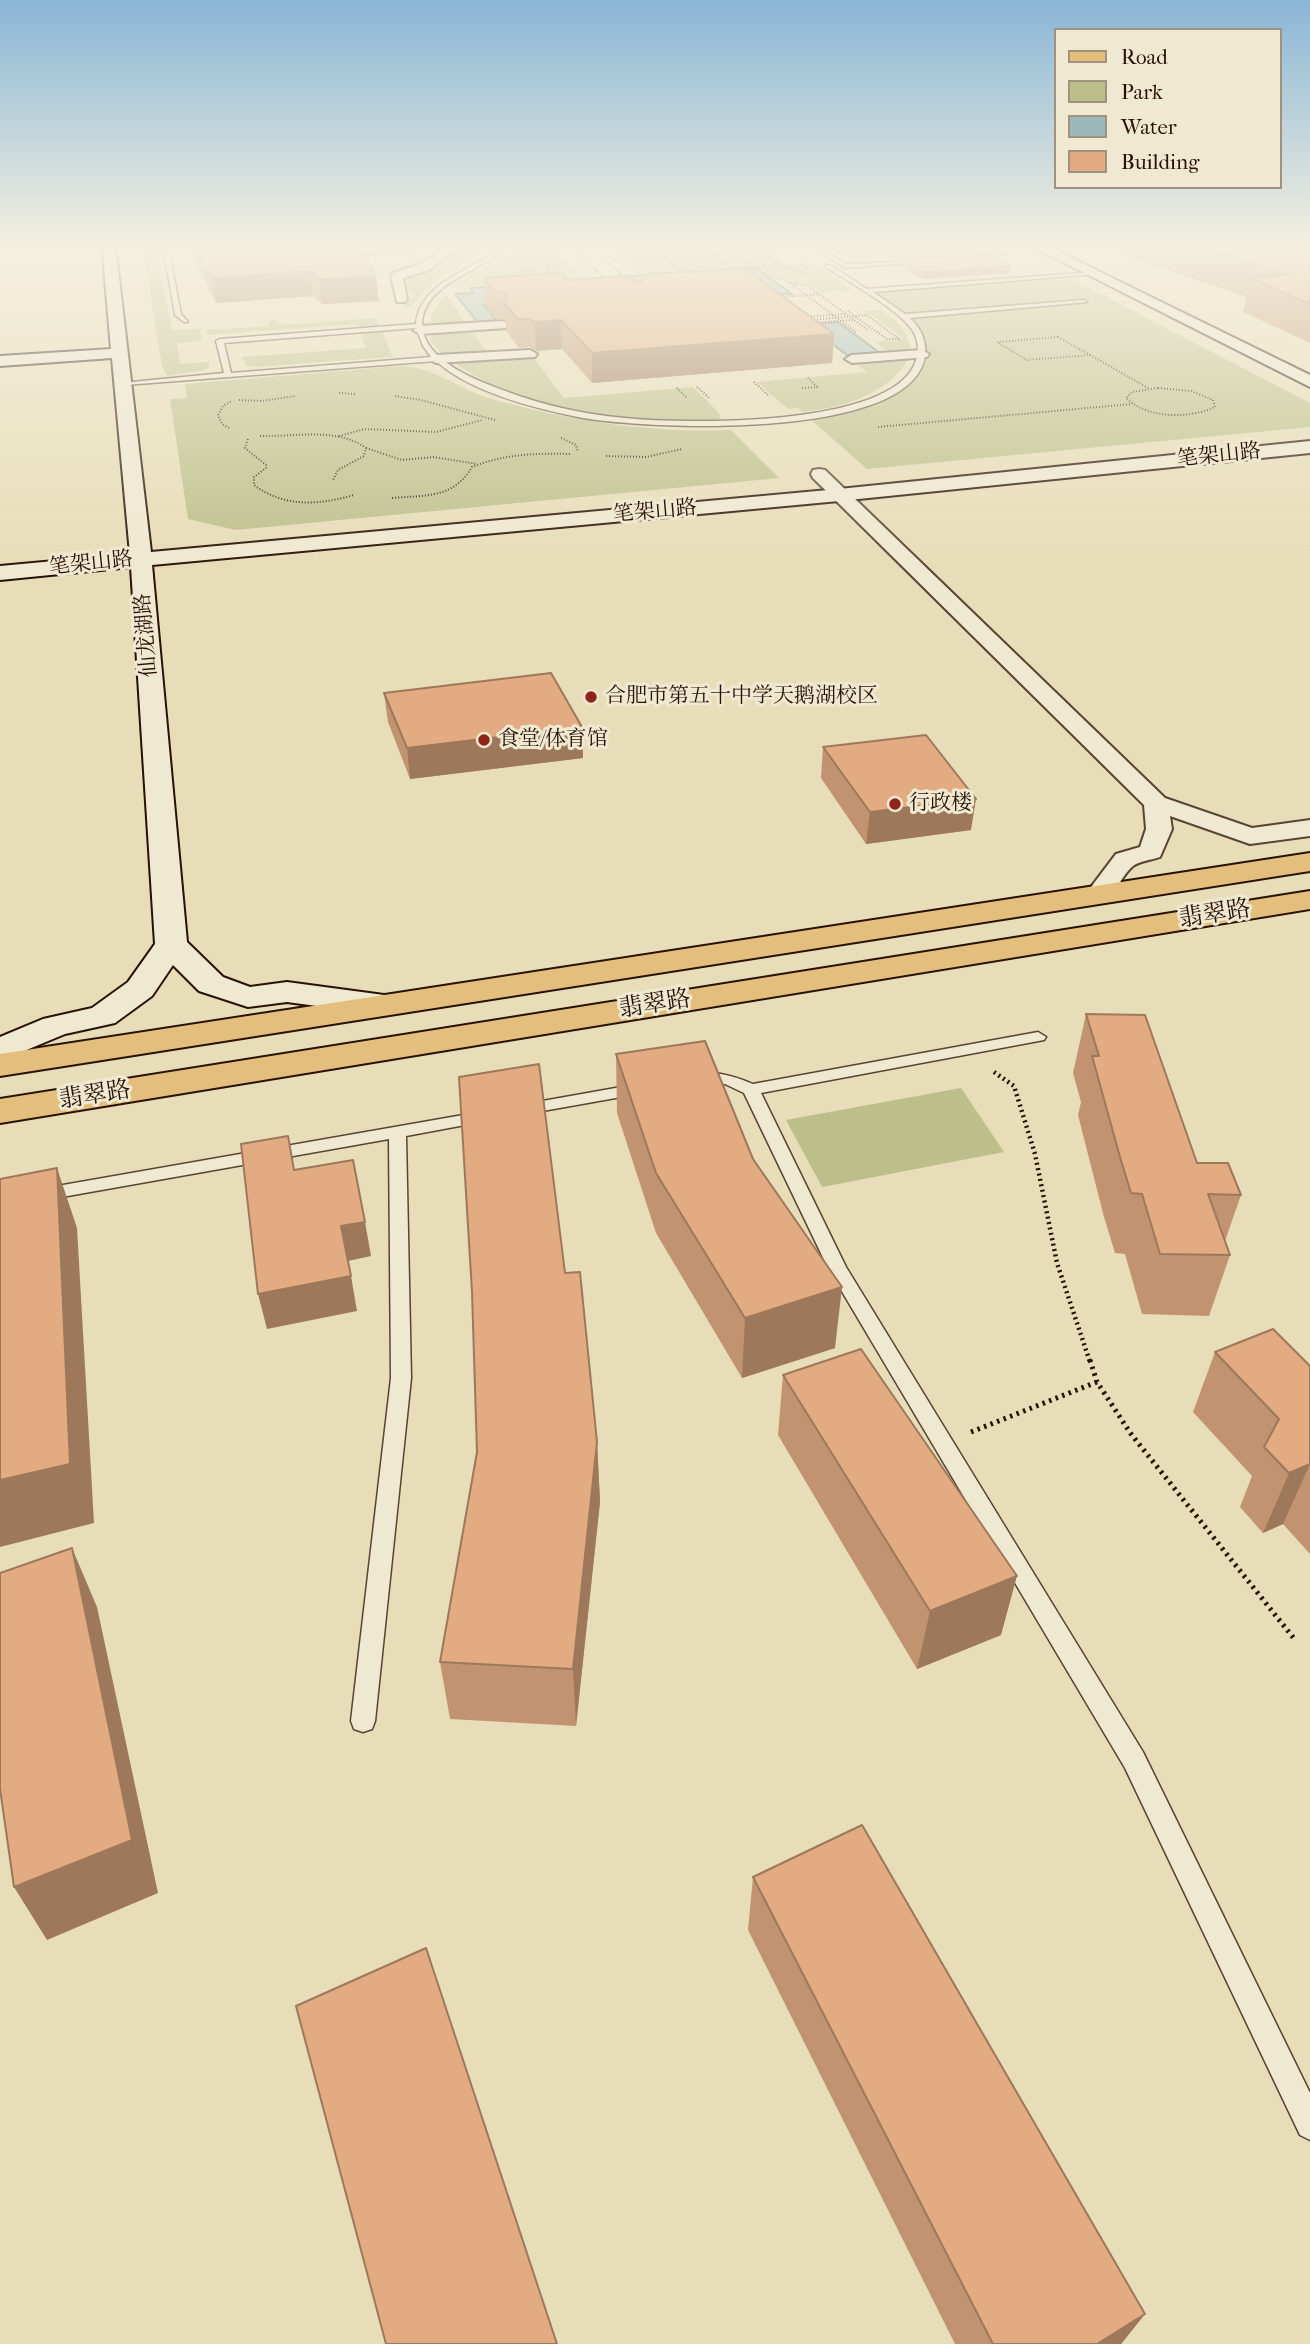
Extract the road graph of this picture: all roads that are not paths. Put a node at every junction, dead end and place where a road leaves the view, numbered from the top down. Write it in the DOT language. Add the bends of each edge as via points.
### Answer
graph roads {
  1 [pos="101,353"];
  2 [pos="119,353"];
  3 [pos="223,353"];
  4 [pos="431,353"];
  5 [pos="1253,353"];
  6 [pos="530,354"];
  7 [pos="922,354"];
  8 [pos="436,359"];
  9 [pos="852,359"];
  10 [pos="0,361"];
  11 [pos="229,375"];
  12 [pos="1310,382"];
  13 [pos="125,383"];
  14 [pos="1310,447"];
  15 [pos="818,474"];
  16 [pos="839,495"];
  17 [pos="141,559"];
  18 [pos="0,573"];
  19 [pos="1156,803"];
  20 [pos="1310,828"];
  21 [pos="1310,862"];
  22 [pos="1098,895"];
  23 [pos="1310,900"];
  24 [pos="171,944"];
  25 [pos="384,1005"];
  26 [pos="1038,1037"];
  27 [pos="0,1051"];
  28 [pos="0,1065"];
  29 [pos="751,1090"];
  30 [pos="0,1111"];
  31 [pos="397,1132"];
  32 [pos="0,1202"];
  33 [pos="363,1721"];
  34 [pos="1310,2125"];
  1 -- 10 [label="street"];
  2 -- 13 [label="street, 仙龙湖路"];
  3 -- 11 [label="lane"];
  4 -- 8 [label="lane"];
  5 -- 12 [label="street"];
  6 -- 8 [label="street"];
  7 -- 8 [label="lane" via="918,369 902,385 860,405 808,417 690,425 594,416 519,400 452,372"];
  7 -- 9 [label="street"];
  8 -- 11 [label="lane"];
  11 -- 13 [label="lane"];
  13 -- 17 [label="street, 仙龙湖路"];
  14 -- 16 [label="street, 笔架山路"];
  15 -- 16 [label="street"];
  16 -- 17 [label="street, 笔架山路"];
  16 -- 19 [label="street"];
  17 -- 18 [label="street, 笔架山路"];
  17 -- 24 [label="street, 仙龙湖路"];
  19 -- 20 [label="street" via="1250,836"];
  19 -- 22 [label="street" via="1159,829 1152,852 1125,859"];
  21 -- 22 [label="main road, 翡翠路"];
  22 -- 25 [label="main road, 翡翠路"];
  23 -- 30 [label="main road, 翡翠路"];
  24 -- 25 [label="street" via="211,984 248,997 287,992"];
  24 -- 27 [label="street" via="140,989 103,1016 55,1026"];
  25 -- 28 [label="main road, 翡翠路"];
  26 -- 29 [label="lane"];
  29 -- 31 [label="lane" via="728,1079 699,1079"];
  29 -- 34 [label="lane" via="836,1268 1134,1760"];
  31 -- 32 [label="lane"];
  31 -- 33 [label="lane" via="401,1378"];
}
